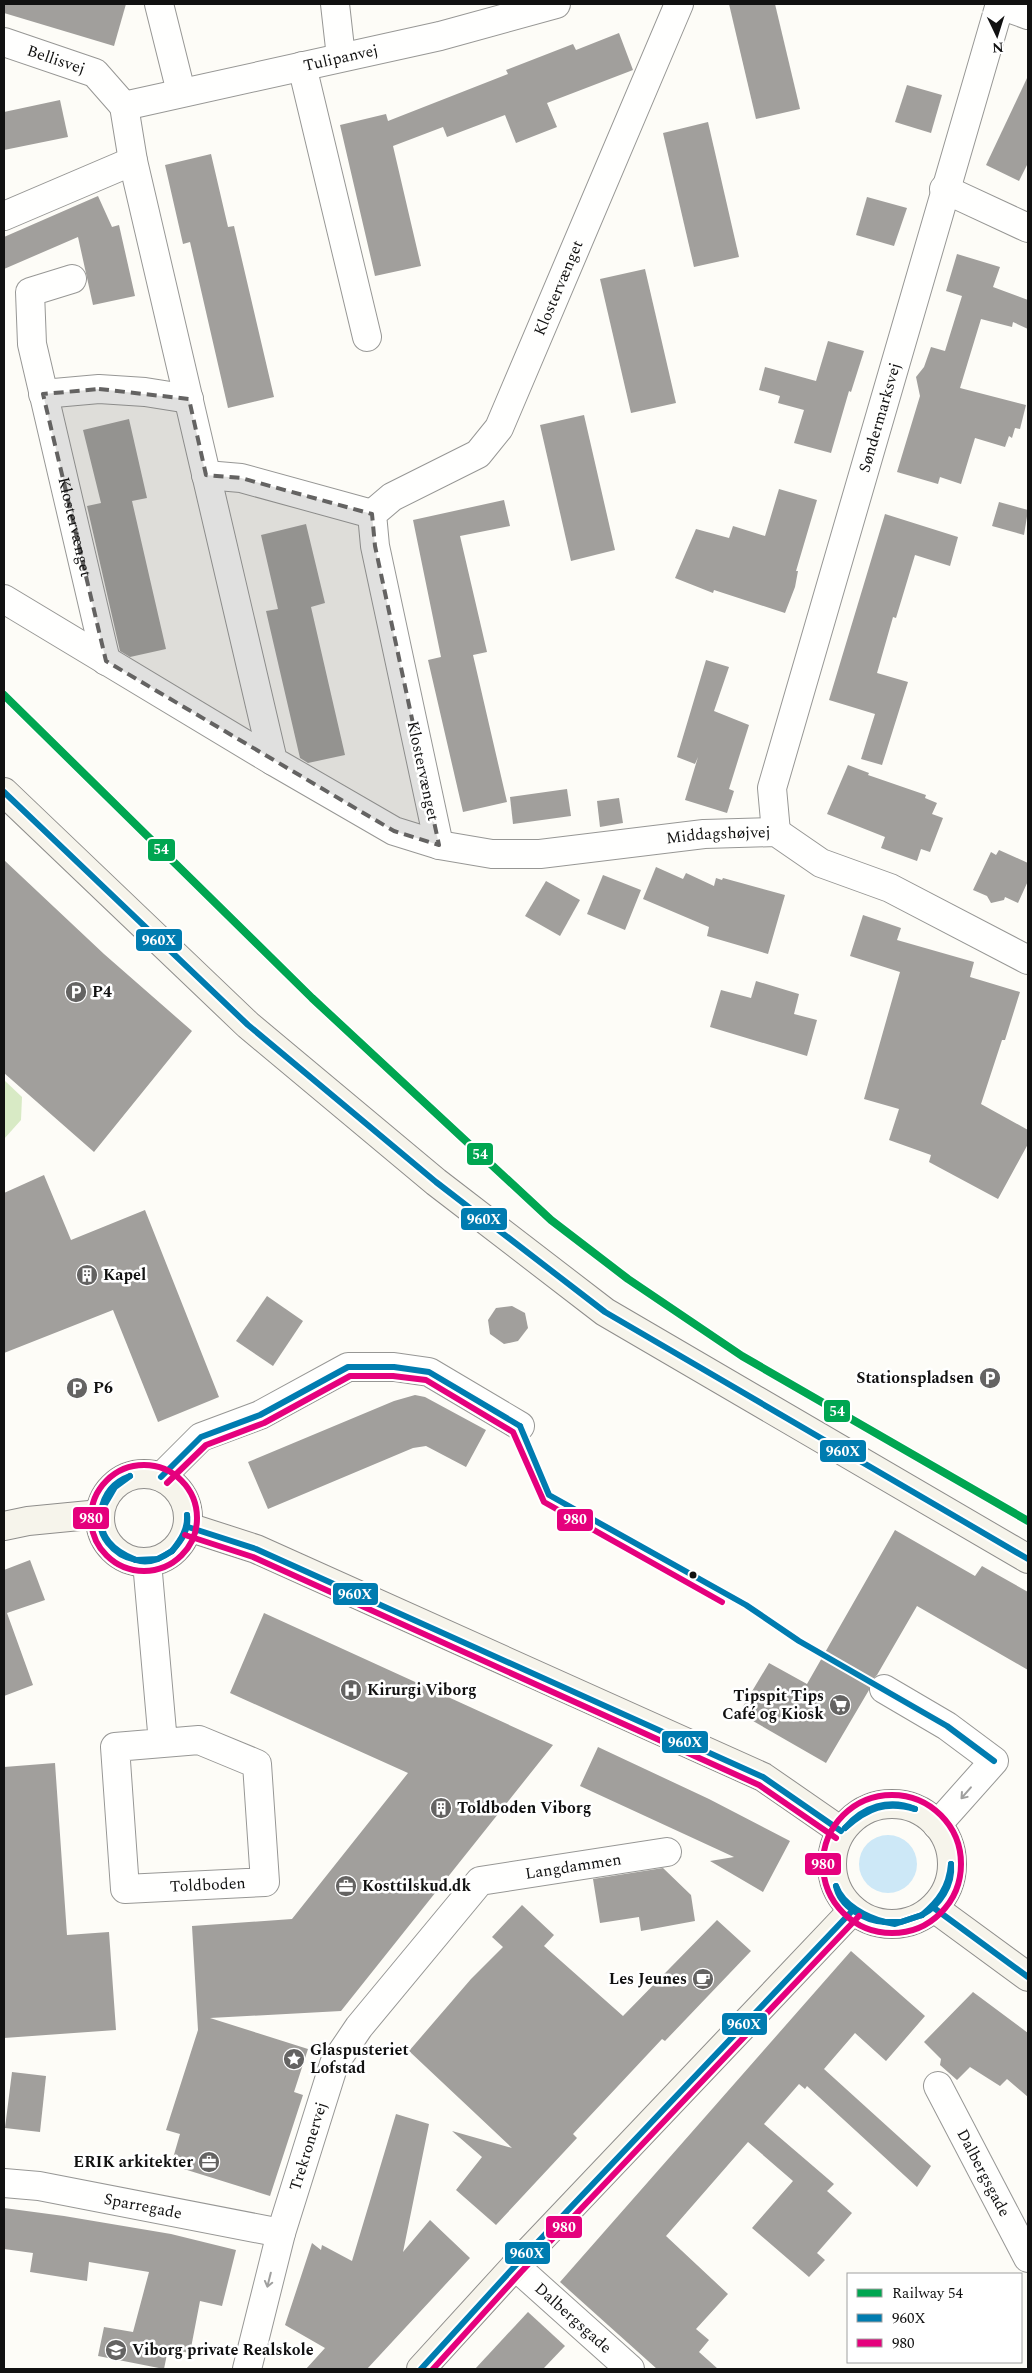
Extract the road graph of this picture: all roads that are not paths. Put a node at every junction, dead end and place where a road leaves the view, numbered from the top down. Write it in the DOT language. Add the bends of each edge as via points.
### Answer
graph roads {
  1 [pos="159,4"];
  2 [pos="335,4"];
  3 [pos="556,4"];
  4 [pos="679,4"];
  5 [pos="1000,5"];
  6 [pos="1028,15"];
  7 [pos="4,42"];
  8 [pos="341,57"];
  9 [pos="302,66"];
  10 [pos="181,92"];
  11 [pos="124,106"];
  12 [pos="133,161"];
  13 [pos="944,189"];
  14 [pos="4,216"];
  15 [pos="1028,228"];
  16 [pos="72,279"];
  17 [pos="367,337"];
  18 [pos="43,394"];
  19 [pos="188,399"];
  20 [pos="206,475"];
  21 [pos="372,514"];
  22 [pos="4,599"];
  23 [pos="106,661"];
  24 [pos="274,761"];
  25 [pos="4,792"];
  26 [pos="776,832"];
  27 [pos="439,845"];
  28 [pos="1028,960"];
  29 [pos="520,1426"];
  30 [pos="161,1477"];
  31 [pos="100,1514"];
  32 [pos="4,1526"];
  33 [pos="188,1527"];
  34 [pos="1028,1560"];
  35 [pos="147,1562"];
  36 [pos="884,1689"];
  37 [pos="163,1743"];
  38 [pos="938,1825"];
  39 [pos="841,1831"];
  40 [pos="667,1852"];
  41 [pos="480,1881"];
  42 [pos="934,1908"];
  43 [pos="853,1910"];
  44 [pos="1028,1977"];
  45 [pos="938,2086"];
  46 [pos="4,2183"];
  47 [pos="282,2233"];
  48 [pos="1028,2258"];
  49 [pos="515,2266"];
  50 [pos="247,2369"];
  51 [pos="422,2369"];
  52 [pos="630,2369"];
  1 -- 10 [label="street"];
  2 -- 8 [label="street"];
  3 -- 8 [label="street, Tulipanvej" via="440,36"];
  4 -- 21 [label="street, Klostervænget" via="499,428 478,454 392,497"];
  5 -- 6 [label="street"];
  5 -- 13 [label="street, Søndermarksvej"];
  7 -- 11 [label="street, Bellisvej" via="95,73"];
  8 -- 9 [label="street, Tulipanvej"];
  9 -- 10 [label="street, Tulipanvej"];
  9 -- 17 [label="street"];
  10 -- 11 [label="street, Tulipanvej"];
  11 -- 12 [label="street"];
  12 -- 14 [label="street"];
  12 -- 19 [label="street"];
  13 -- 15 [label="street"];
  13 -- 26 [label="street, Søndermarksvej" via="772,788"];
  16 -- 18 [label="street, Klostervænget" via="30,292 32,344"];
  18 -- 19 [label="street" via="99,389"];
  18 -- 23 [label="street, Klostervænget"];
  19 -- 20 [label="street"];
  20 -- 21 [label="street" via="241,478"];
  20 -- 24 [label="street"];
  21 -- 27 [label="street, Klostervænget" via="375,546"];
  22 -- 23 [label="street, Klostervænget"];
  23 -- 24 [label="street, Klostervænget"];
  24 -- 27 [label="street, Klostervænget" via="387,827"];
  25 -- 34 [label="street" via="248,1025 436,1182 605,1312"];
  26 -- 27 [label="street, Middagshøjvej" via="704,834 540,854 492,854"];
  26 -- 28 [label="street, Middagshøjvej" via="821,863 890,888"];
  29 -- 30 [label="street" via="429,1372 394,1367 348,1367 260,1416 201,1437"];
  30 -- 31 [label="street" via="145,1474 128,1477 114,1485 104,1498"];
  30 -- 33 [label="street" via="174,1485 183,1498 188,1512"];
  31 -- 32 [label="street"];
  31 -- 35 [label="street" via="102,1533 112,1549 128,1560"];
  33 -- 35 [label="street" via="180,1544 166,1557"];
  33 -- 39 [label="street" via="256,1549 763,1777"];
  35 -- 37 [label="street"];
  36 -- 38 [label="street, one-way" via="947,1726 994,1761"];
  37 -- 37 [label="street, Toldboden" via="115,1747 125,1889 265,1882 257,1764 199,1740"];
  38 -- 39 [label="street" via="914,1808 886,1804 868,1809"];
  38 -- 42 [label="street" via="948,1841 952,1860 950,1879 943,1897"];
  39 -- 43 [label="street" via="833,1852 832,1873 839,1894"];
  40 -- 41 [label="street, Langdammen"];
  41 -- 47 [label="street, Trekronervej" via="359,2026 334,2064"];
  42 -- 43 [label="street" via="912,1921 891,1925 871,1921"];
  42 -- 44 [label="street"];
  43 -- 49 [label="street"];
  45 -- 48 [label="street, Dalbergsgade"];
  46 -- 47 [label="street, Sparregade" via="39,2186"];
  47 -- 50 [label="street, Trekronervej, one-way"];
  49 -- 51 [label="street"];
  49 -- 52 [label="street, Dalbergsgade"];
}
